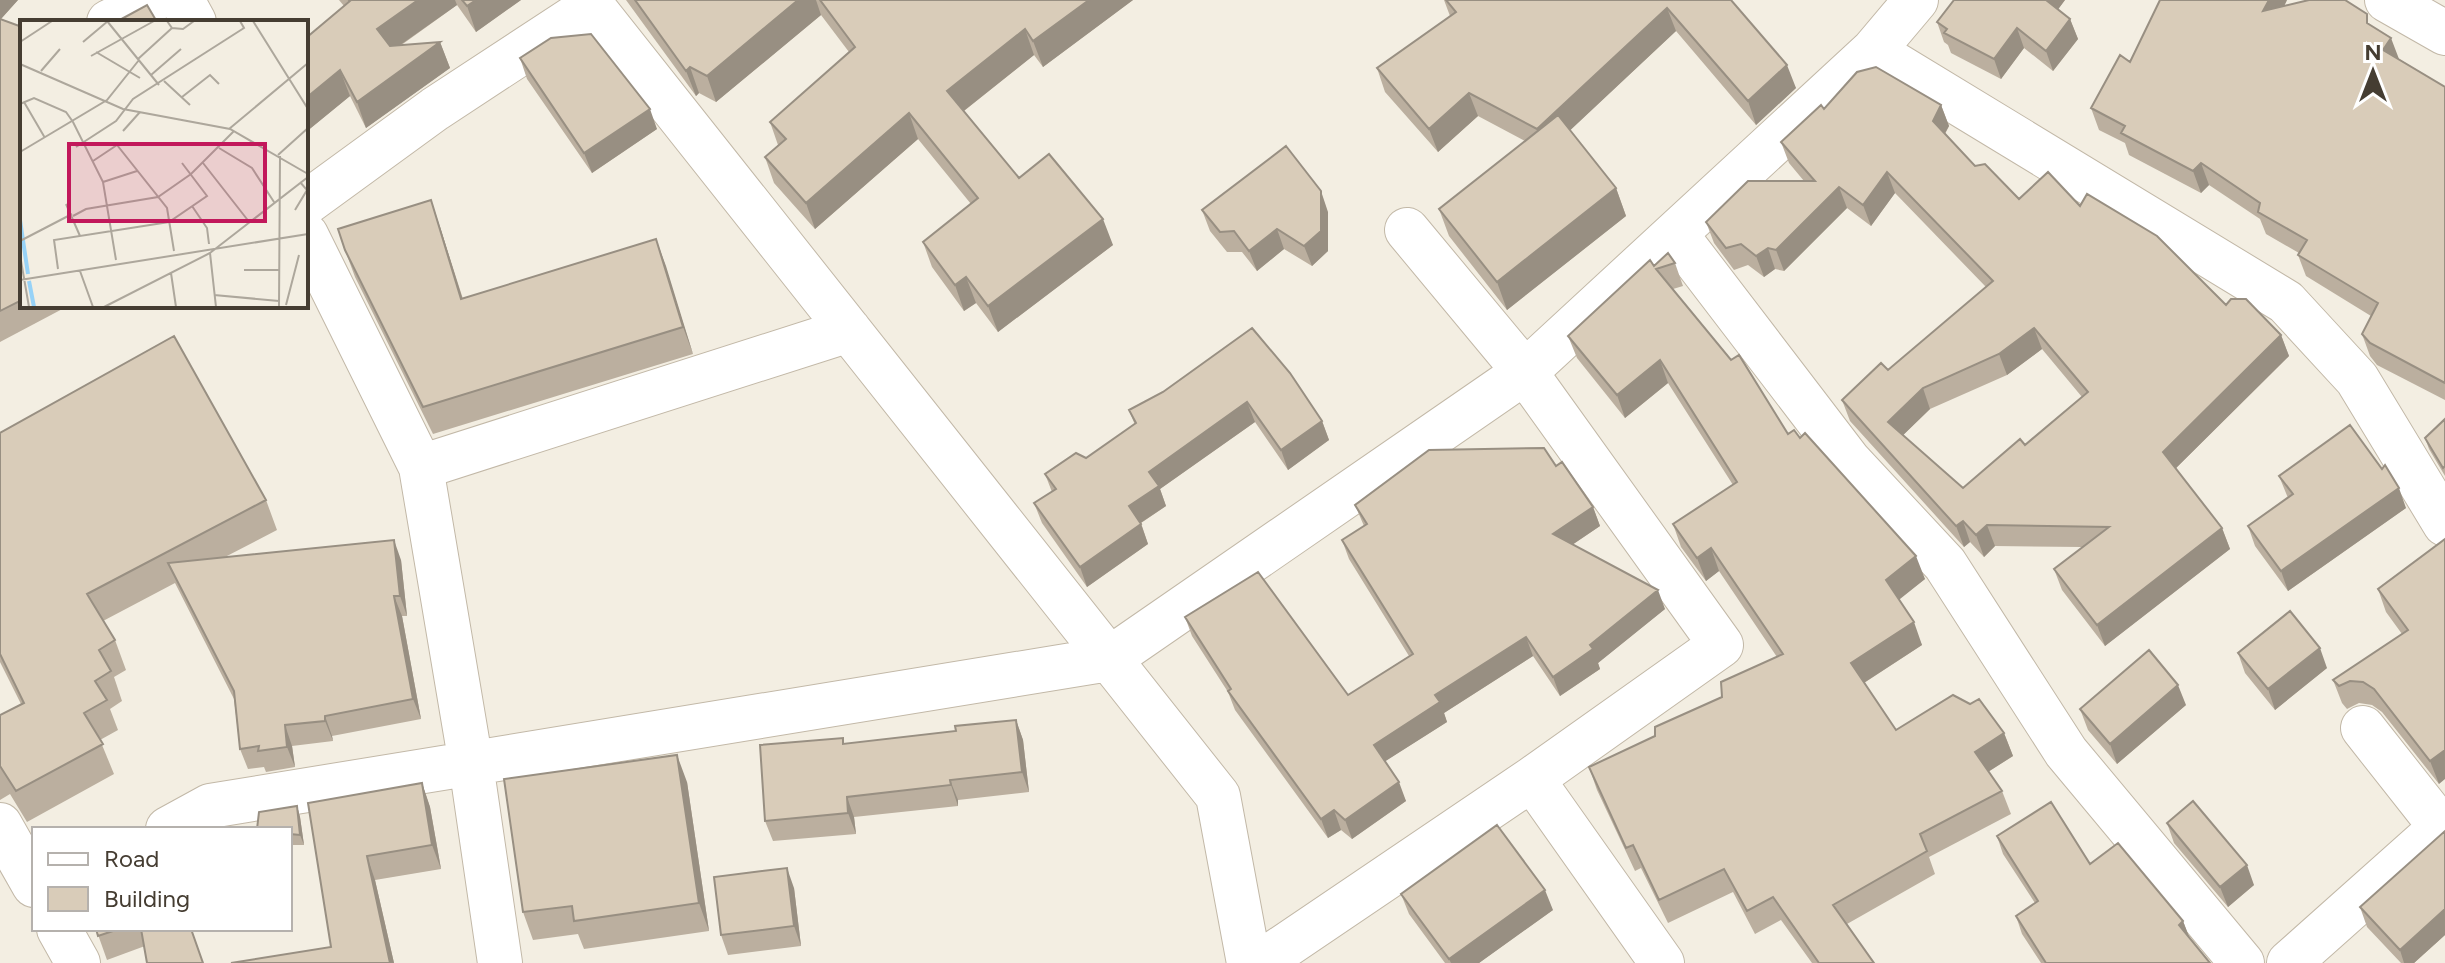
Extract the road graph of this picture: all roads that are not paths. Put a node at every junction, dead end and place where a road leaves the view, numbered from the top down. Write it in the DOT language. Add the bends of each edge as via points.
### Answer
graph roads {
  1 [pos="153,0"];
  2 [pos="182,0"];
  3 [pos="1916,0"];
  4 [pos="2387,0"];
  5 [pos="113,20"];
  6 [pos="193,20"];
  7 [pos="2445,33"];
  8 [pos="1873,51"];
  9 [pos="308,202"];
  10 [pos="1407,230"];
  11 [pos="1677,236"];
  12 [pos="308,239"];
  13 [pos="849,330"];
  14 [pos="1525,372"];
  15 [pos="421,467"];
  16 [pos="2445,524"];
  17 [pos="1109,659"];
  18 [pos="2363,728"];
  19 [pos="471,764"];
  20 [pos="1532,779"];
  21 [pos="0,825"];
  22 [pos="2443,825"];
  23 [pos="172,827"];
  24 [pos="21,886"];
  25 [pos="60,931"];
  26 [pos="78,963"];
  27 [pos="500,963"];
  28 [pos="1249,963"];
  29 [pos="1260,963"];
  30 [pos="1662,963"];
  31 [pos="2242,963"];
  32 [pos="2289,963"];
  1 -- 5 [label="street"];
  2 -- 6 [label="street"];
  3 -- 8 [label="street"];
  4 -- 7 [label="street"];
  8 -- 11 [label="street"];
  8 -- 16 [label="street" via="2286,302 2357,379"];
  9 -- 13 [label="street" via="435,109 592,6"];
  10 -- 14 [label="street"];
  11 -- 14 [label="street"];
  11 -- 31 [label="street" via="1849,461 1945,564 2066,752"];
  12 -- 15 [label="street"];
  13 -- 15 [label="street"];
  13 -- 17 [label="street"];
  14 -- 17 [label="street"];
  14 -- 20 [label="street" via="1721,645"];
  15 -- 19 [label="street"];
  17 -- 19 [label="street"];
  17 -- 28 [label="street" via="1218,796"];
  18 -- 22 [label="street"];
  19 -- 23 [label="street" via="210,806"];
  19 -- 27 [label="street"];
  20 -- 29 [label="street"];
  20 -- 30 [label="street"];
  21 -- 24 [label="street"];
  22 -- 32 [label="street"];
  25 -- 26 [label="street"];
}
